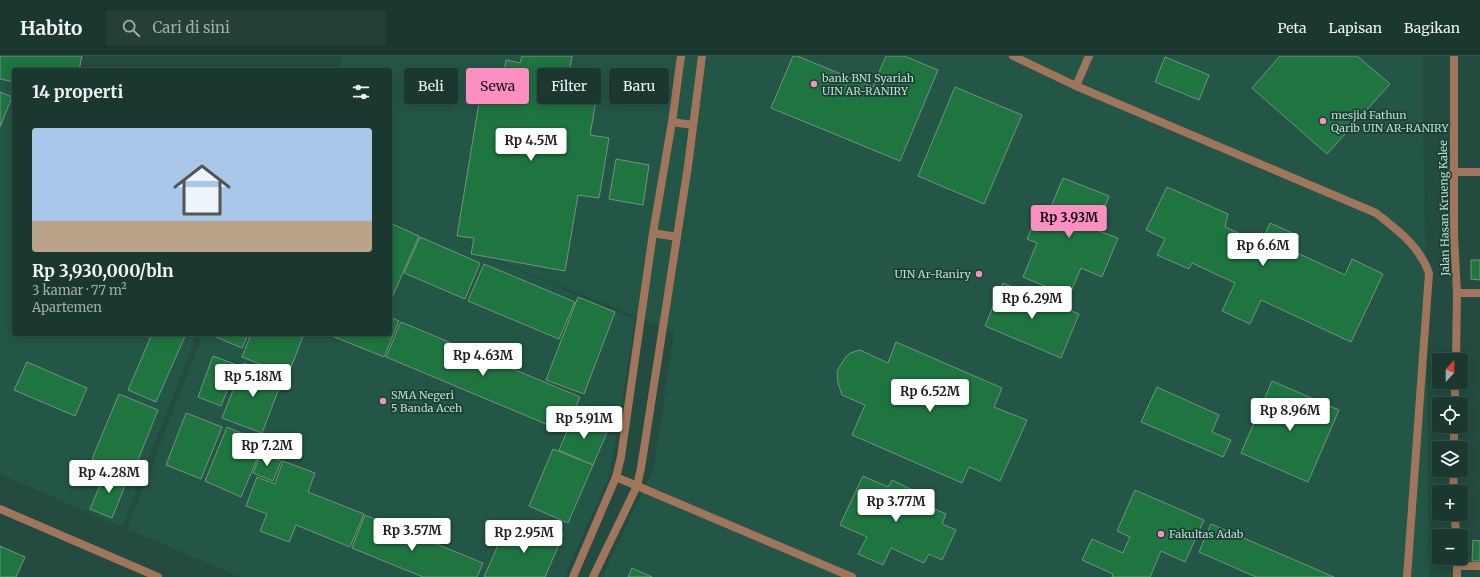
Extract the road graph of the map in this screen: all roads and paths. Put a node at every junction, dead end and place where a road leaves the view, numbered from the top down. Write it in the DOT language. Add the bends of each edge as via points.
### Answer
graph roads {
  1 [pos="681,56"];
  2 [pos="702,56"];
  3 [pos="1013,56"];
  4 [pos="1090,56"];
  5 [pos="1454,56"];
  6 [pos="1076,86"];
  7 [pos="672,122"];
  8 [pos="694,125"];
  9 [pos="1453,172"];
  10 [pos="1480,172"];
  11 [pos="653,233"];
  12 [pos="677,237"];
  13 [pos="1457,293"];
  14 [pos="1480,293"];
  15 [pos="1456,353"];
  16 [pos="616,477"];
  17 [pos="637,486"];
  18 [pos="0,509"];
  19 [pos="1468,564"];
  20 [pos="1457,565"];
  21 [pos="1480,566"];
  22 [pos="158,577"];
  23 [pos="574,577"];
  24 [pos="593,577"];
  25 [pos="852,577"];
  26 [pos="1407,577"];
  27 [pos="1457,577"];
  1 -- 7 [label="street"];
  2 -- 8 [label="street"];
  3 -- 6 [label="street"];
  4 -- 6 [label="street"];
  5 -- 9 [label="street, Jalan Hasan Krueng Kalee"];
  6 -- 26 [label="street" via="1376,213 1413,244 1421,254 1428,273"];
  7 -- 8 [label="street"];
  7 -- 11 [label="street"];
  8 -- 12 [label="street"];
  9 -- 10 [label="street"];
  9 -- 13 [label="street, Jalan Hasan Krueng Kalee"];
  11 -- 12 [label="street"];
  11 -- 16 [label="street"];
  12 -- 17 [label="street"];
  13 -- 14 [label="street"];
  13 -- 15 [label="street, Jalan Hasan Krueng Kalee"];
  16 -- 17 [label="street"];
  16 -- 23 [label="street"];
  17 -- 24 [label="street"];
  17 -- 25 [label="street"];
  18 -- 22 [label="street"];
  19 -- 21 [label="street"];
  20 -- 27 [label="street"];
}
